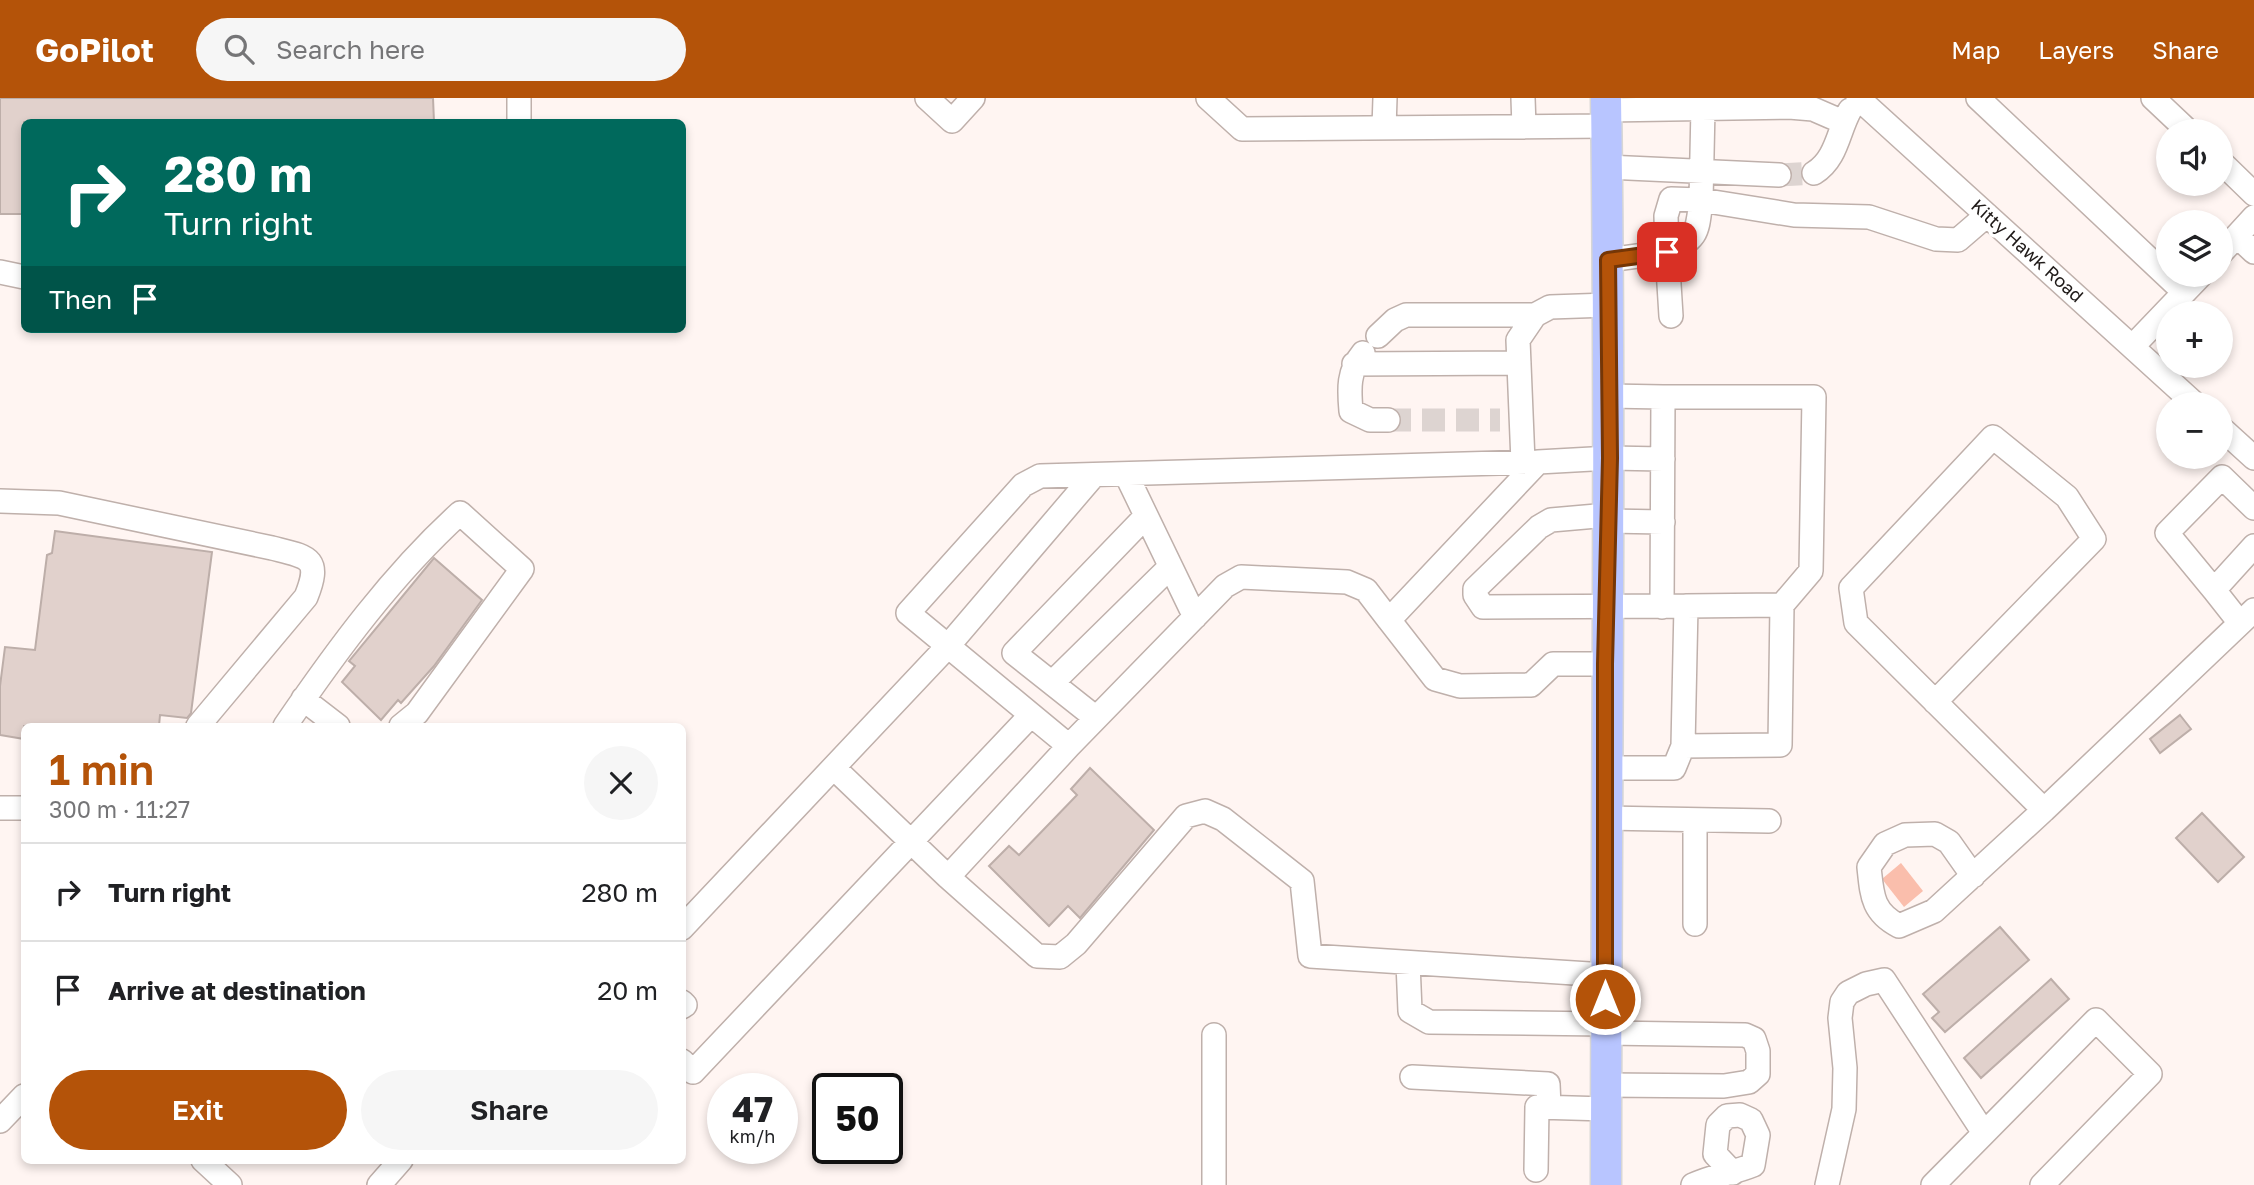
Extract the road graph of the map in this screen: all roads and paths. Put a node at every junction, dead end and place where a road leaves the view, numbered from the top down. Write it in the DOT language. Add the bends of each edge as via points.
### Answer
graph roads {
  1 [pos="519,98"];
  2 [pos="927,98"];
  3 [pos="973,98"];
  4 [pos="1208,98"];
  5 [pos="1385,98"];
  6 [pos="1523,98"];
  7 [pos="1857,98"];
  8 [pos="1978,98"];
  9 [pos="2152,98"];
  10 [pos="1703,108"];
  11 [pos="1607,111"];
  12 [pos="519,119"];
  13 [pos="2175,119"];
  14 [pos="1843,122"];
  15 [pos="1524,127"];
  16 [pos="1384,128"];
  17 [pos="1607,167"];
  18 [pos="1703,173"];
  19 [pos="1814,173"];
  20 [pos="2233,174"];
  21 [pos="1779,175"];
  22 [pos="2254,194"];
  23 [pos="1701,200"];
  24 [pos="1987,215"];
  25 [pos="2254,218"];
  26 [pos="2237,236"];
  27 [pos="2233,240"];
  28 [pos="1667,252"];
  29 [pos="2254,252"];
  30 [pos="1608,260"];
  31 [pos="0,272"];
  32 [pos="21,276"];
  33 [pos="2189,287"];
  34 [pos="2184,292"];
  35 [pos="1608,305"];
  36 [pos="1535,315"];
  37 [pos="1671,316"];
  38 [pos="2133,346"];
  39 [pos="1519,363"];
  40 [pos="1354,364"];
  41 [pos="2183,392"];
  42 [pos="1609,396"];
  43 [pos="1663,397"];
  44 [pos="1388,421"];
  45 [pos="2233,439"];
  46 [pos="1610,458"];
  47 [pos="2254,458"];
  48 [pos="1663,459"];
  49 [pos="1530,462"];
  50 [pos="1126,474"];
  51 [pos="1094,475"];
  52 [pos="2251,498"];
  53 [pos="0,502"];
  54 [pos="1146,516"];
  55 [pos="1608,518"];
  56 [pos="1663,522"];
  57 [pos="2254,546"];
  58 [pos="1170,567"];
  59 [pos="2214,590"];
  60 [pos="1782,605"];
  61 [pos="1686,606"];
  62 [pos="1606,607"];
  63 [pos="1662,607"];
  64 [pos="1195,617"];
  65 [pos="2247,617"];
  66 [pos="1389,620"];
  67 [pos="948,646"];
  68 [pos="1605,664"];
  69 [pos="1052,684"];
  70 [pos="303,699"];
  71 [pos="1934,702"];
  72 [pos="1031,715"];
  73 [pos="1096,718"];
  74 [pos="201,723"];
  75 [pos="287,723"];
  76 [pos="334,723"];
  77 [pos="405,723"];
  78 [pos="1069,746"];
  79 [pos="1683,746"];
  80 [pos="834,768"];
  81 [pos="1605,768"];
  82 [pos="0,808"];
  83 [pos="21,808"];
  84 [pos="2044,810"];
  85 [pos="1605,818"];
  86 [pos="1695,820"];
  87 [pos="1769,821"];
  88 [pos="912,841"];
  89 [pos="1972,876"];
  90 [pos="948,877"];
  91 [pos="686,924"];
  92 [pos="1695,924"];
  93 [pos="1408,963"];
  94 [pos="1605,975"];
  95 [pos="1606,1028"];
  96 [pos="1214,1035"];
  97 [pos="686,1065"];
  98 [pos="1412,1077"];
  99 [pos="1605,1097"];
  100 [pos="21,1099"];
  101 [pos="1549,1107"];
  102 [pos="0,1121"];
  103 [pos="1984,1133"];
  104 [pos="206,1164"];
  105 [pos="398,1164"];
  106 [pos="1536,1170"];
  107 [pos="1747,1174"];
  108 [pos="381,1184"];
  109 [pos="230,1185"];
  110 [pos="1214,1185"];
  111 [pos="1605,1185"];
  112 [pos="1693,1185"];
  113 [pos="1827,1185"];
  114 [pos="1933,1185"];
  115 [pos="2042,1185"];
  1 -- 12 [label="street"];
  2 -- 3 [label="street" via="952,121"];
  4 -- 16 [label="street" via="1242,129"];
  5 -- 16 [label="street"];
  6 -- 15 [label="street"];
  7 -- 14 [label="street"];
  7 -- 24 [label="street, Kitty Hawk Road"];
  8 -- 34 [label="street"];
  9 -- 13 [label="street"];
  10 -- 11 [label="street"];
  10 -- 14 [label="street" via="1812,109"];
  10 -- 18 [label="street"];
  11 -- 15 [label="street"];
  11 -- 17 [label="main road"];
  14 -- 19 [label="street" via="1842,136"];
  15 -- 16 [label="street"];
  17 -- 18 [label="street"];
  17 -- 30 [label="main road"];
  18 -- 21 [label="street"];
  18 -- 23 [label="street"];
  20 -- 22 [label="street"];
  23 -- 24 [label="street" via="1794,215 1869,217 1936,239 1958,240"];
  23 -- 28 [label="street" via="1696,233 1688,243"];
  23 -- 28 [label="street" via="1671,199 1666,216"];
  24 -- 38 [label="street, Kitty Hawk Road"];
  25 -- 26 [label="street"];
  26 -- 27 [label="street"];
  26 -- 29 [label="street"];
  28 -- 30 [label="street"];
  28 -- 37 [label="street"];
  30 -- 35 [label="main road"];
  31 -- 32 [label="street"];
  33 -- 34 [label="street"];
  34 -- 38 [label="street"];
  35 -- 36 [label="street" via="1550,307"];
  35 -- 42 [label="main road"];
  36 -- 39 [label="street" via="1518,340"];
  36 -- 40 [label="street" via="1406,315 1395,320"];
  38 -- 41 [label="street, Kitty Hawk Road"];
  39 -- 40 [label="street"];
  39 -- 49 [label="street" via="1511,420"];
  40 -- 44 [label="street" via="1349,384 1351,411 1370,420"];
  42 -- 43 [label="street"];
  42 -- 46 [label="main road"];
  43 -- 48 [label="street"];
  43 -- 60 [label="street" via="1814,397 1811,571"];
  45 -- 47 [label="street"];
  46 -- 48 [label="street"];
  46 -- 49 [label="street"];
  46 -- 55 [label="main road"];
  48 -- 56 [label="street"];
  49 -- 50 [label="street"];
  49 -- 66 [label="street"];
  50 -- 51 [label="street"];
  50 -- 54 [label="street"];
  51 -- 67 [label="street"];
  51 -- 67 [label="street" via="1040,476 1023,485 908,612"];
  52 -- 59 [label="street" via="2222,477 2167,533"];
  53 -- 74 [label="street" via="59,503 272,548 303,556 314,565 306,597"];
  54 -- 58 [label="street"];
  54 -- 69 [label="street" via="1014,653"];
  55 -- 56 [label="street"];
  55 -- 62 [label="main road"];
  55 -- 62 [label="street" via="1551,520 1475,589 1483,607"];
  56 -- 63 [label="street"];
  57 -- 59 [label="street"];
  58 -- 64 [label="street"];
  58 -- 69 [label="street"];
  59 -- 65 [label="street"];
  60 -- 61 [label="street"];
  60 -- 79 [label="street" via="1780,745"];
  61 -- 63 [label="street"];
  61 -- 79 [label="street"];
  62 -- 63 [label="street"];
  62 -- 68 [label="main road"];
  64 -- 66 [label="street" via="1225,586 1241,577 1347,582 1366,590"];
  64 -- 73 [label="street"];
  65 -- 84 [label="street"];
  66 -- 68 [label="street" via="1435,679 1460,686 1531,685 1553,664"];
  67 -- 72 [label="street"];
  67 -- 80 [label="street"];
  68 -- 81 [label="main road"];
  69 -- 73 [label="street"];
  70 -- 75 [label="street"];
  70 -- 76 [label="street"];
  70 -- 77 [label="street" via="337,650 421,549 460,513 522,569 417,713"];
  71 -- 71 [label="street" via="2094,539 2067,497 1993,437 1851,588 1856,623"];
  71 -- 84 [label="street"];
  72 -- 78 [label="street"];
  72 -- 88 [label="street"];
  73 -- 78 [label="street"];
  78 -- 90 [label="street"];
  79 -- 81 [label="street" via="1674,768"];
  80 -- 88 [label="street"];
  80 -- 91 [label="street"];
  81 -- 85 [label="main road"];
  82 -- 83 [label="street"];
  84 -- 89 [label="street"];
  85 -- 86 [label="street"];
  85 -- 94 [label="main road"];
  86 -- 87 [label="street"];
  86 -- 92 [label="street"];
  88 -- 90 [label="street"];
  88 -- 97 [label="street" via="694,1072"];
  89 -- 89 [label="street" via="1949,842 1936,834 1905,835 1885,844 1869,867 1872,895 1883,918 1899,926 1934,911"];
  90 -- 93 [label="street" via="1037,956 1060,957 1186,816 1205,811 1223,819 1302,881 1310,956"];
  93 -- 94 [label="street"];
  93 -- 95 [label="street" via="1410,1011 1429,1022"];
  94 -- 95 [label="main road"];
  95 -- 99 [label="main road"];
  95 -- 99 [label="street" via="1745,1035 1754,1038 1758,1074 1749,1082 1724,1086"];
  96 -- 110 [label="street"];
  98 -- 101 [label="street" via="1548,1084"];
  99 -- 101 [label="street"];
  99 -- 111 [label="main road"];
  100 -- 102 [label="street"];
  101 -- 106 [label="street" via="1537,1107"];
  103 -- 113 [label="street" via="1884,980 1866,984 1847,993 1842,1002 1844,1109"];
  103 -- 114 [label="street"];
  103 -- 115 [label="street" via="2096,1020 2150,1074"];
  104 -- 109 [label="street"];
  105 -- 108 [label="street"];
  107 -- 112 [label="street"];
}
